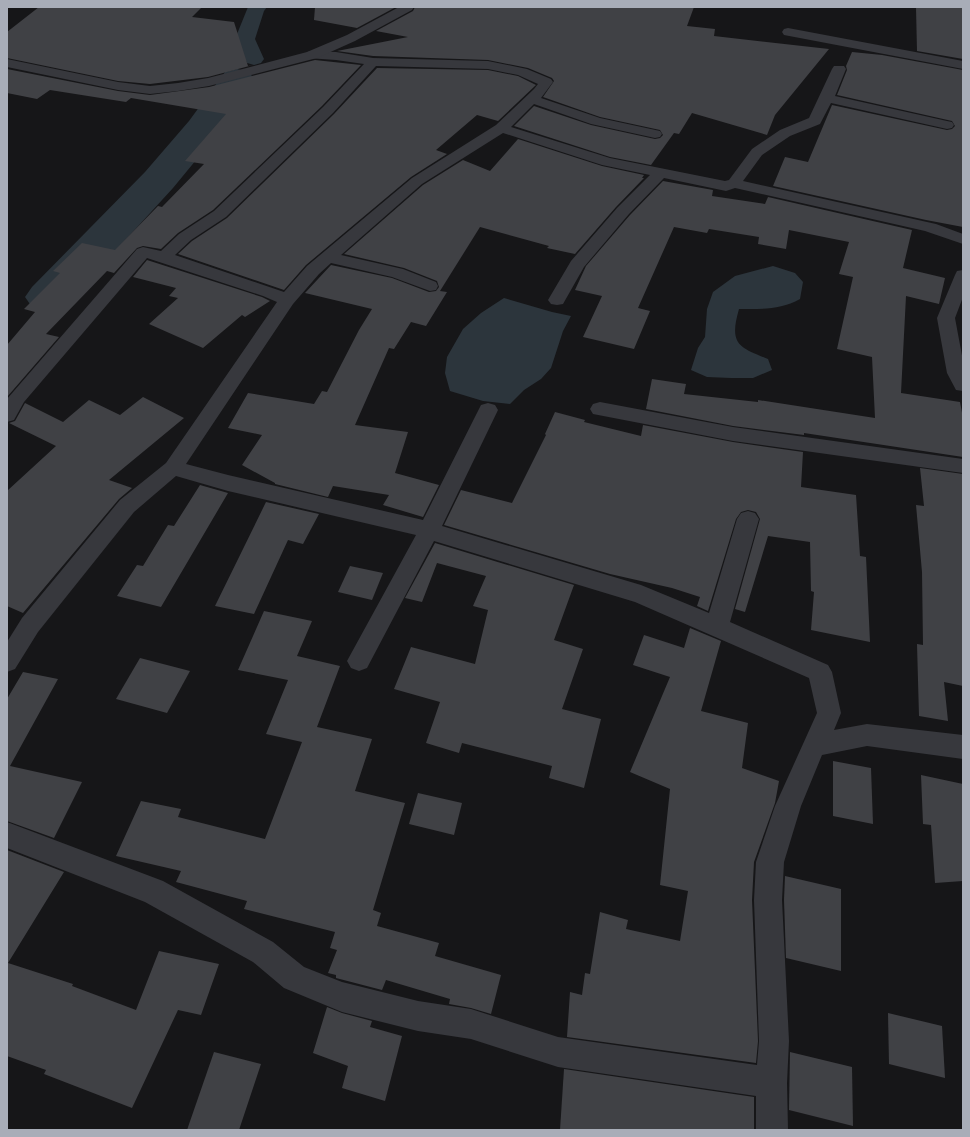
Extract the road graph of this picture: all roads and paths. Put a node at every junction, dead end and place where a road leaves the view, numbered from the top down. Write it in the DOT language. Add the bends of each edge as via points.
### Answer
graph roads {
  1 [pos="408,7"];
  2 [pos="788,32"];
  3 [pos="312,55"];
  4 [pos="373,62"];
  5 [pos="7,63"];
  6 [pos="963,65"];
  7 [pos="839,69"];
  8 [pos="827,98"];
  9 [pos="532,99"];
  10 [pos="947,125"];
  11 [pos="501,128"];
  12 [pos="655,134"];
  13 [pos="661,173"];
  14 [pos="734,183"];
  15 [pos="963,239"];
  16 [pos="164,257"];
  17 [pos="328,257"];
  18 [pos="963,275"];
  19 [pos="430,286"];
  20 [pos="287,300"];
  21 [pos="557,300"];
  22 [pos="961,377"];
  23 [pos="600,409"];
  24 [pos="488,410"];
  25 [pos="7,415"];
  26 [pos="963,466"];
  27 [pos="173,468"];
  28 [pos="748,519"];
  29 [pos="429,530"];
  30 [pos="717,627"];
  31 [pos="359,661"];
  32 [pos="7,662"];
  33 [pos="814,745"];
  34 [pos="963,747"];
  35 [pos="7,836"];
  36 [pos="771,1083"];
  37 [pos="772,1130"];
  1 -- 3 [label="street" via="351,38"];
  2 -- 6 [label="street"];
  3 -- 4 [label="street"];
  3 -- 5 [label="street" via="209,82 150,90 118,86"];
  4 -- 9 [label="street" via="488,65 522,72 546,82"];
  4 -- 16 [label="street" via="328,110 220,214 185,237"];
  7 -- 8 [label="street"];
  8 -- 10 [label="street"];
  8 -- 14 [label="street" via="815,121 785,133 757,152"];
  9 -- 11 [label="street"];
  9 -- 12 [label="street" via="596,121"];
  11 -- 13 [label="street" via="607,162"];
  11 -- 17 [label="street" via="417,181"];
  13 -- 14 [label="street" via="726,186"];
  13 -- 21 [label="street" via="623,211 577,265"];
  14 -- 15 [label="street" via="930,226"];
  16 -- 20 [label="street"];
  16 -- 25 [label="street" via="143,252 17,398"];
  17 -- 19 [label="street" via="397,273"];
  17 -- 20 [label="street"];
  18 -- 22 [label="street" via="946,318"];
  20 -- 27 [label="street"];
  23 -- 26 [label="street" via="733,434"];
  24 -- 29 [label="street"];
  27 -- 29 [label="street"];
  27 -- 32 [label="street" via="127,506 30,625"];
  28 -- 30 [label="street"];
  29 -- 30 [label="street" via="641,594"];
  29 -- 31 [label="street"];
  30 -- 33 [label="street" via="820,672 829,713"];
  33 -- 34 [label="street" via="867,735"];
  33 -- 36 [label="street" via="788,806 770,862 768,900 774,1041"];
  35 -- 36 [label="street" via="153,891 263,952 294,978 342,997 418,1016 471,1024 558,1052"];
  36 -- 37 [label="street"];
}
